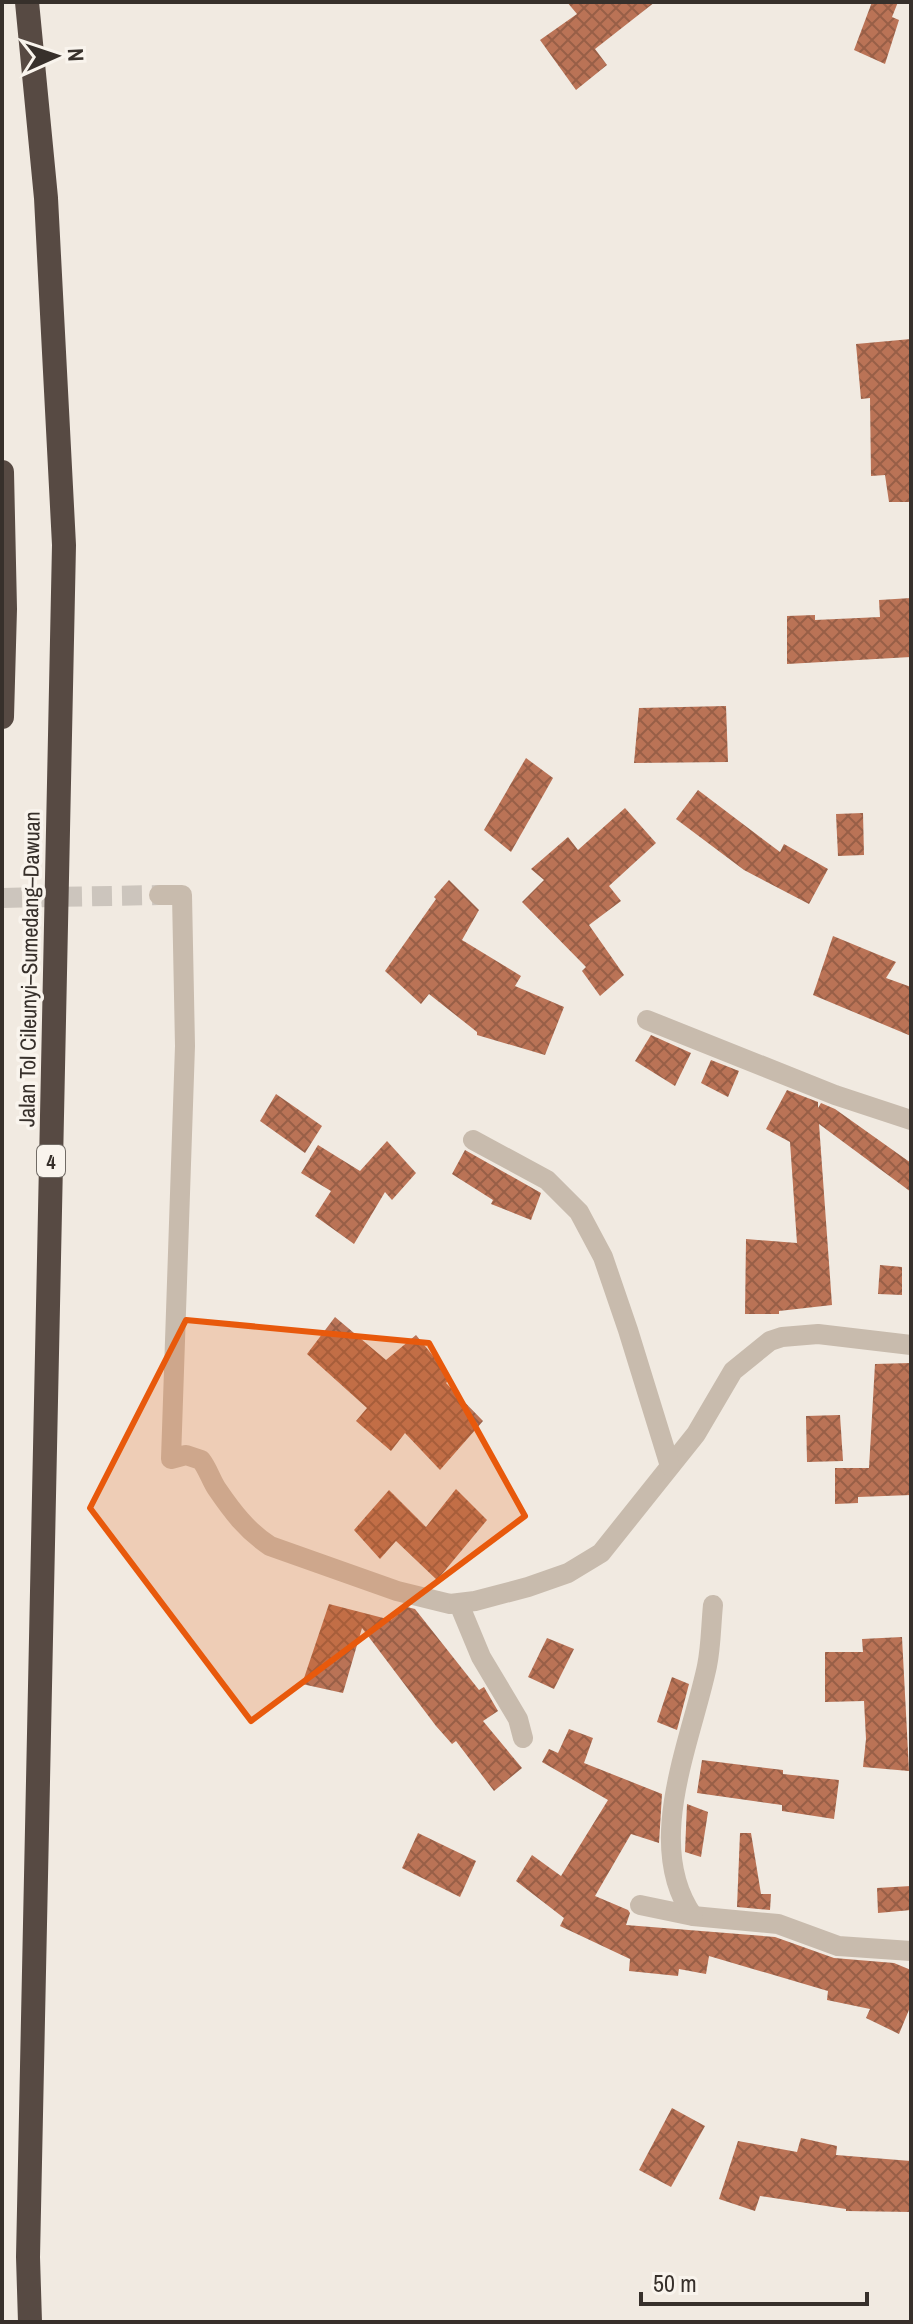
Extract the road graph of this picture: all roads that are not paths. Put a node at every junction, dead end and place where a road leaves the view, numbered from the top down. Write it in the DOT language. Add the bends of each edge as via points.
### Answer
graph roads {
  1 [pos="27,2"];
  2 [pos="2,472"];
  3 [pos="2,717"];
  4 [pos="159,895"];
  5 [pos="647,1020"];
  6 [pos="911,1120"];
  7 [pos="473,1140"];
  8 [pos="911,1345"];
  9 [pos="670,1466"];
  10 [pos="459,1604"];
  11 [pos="713,1605"];
  12 [pos="523,1738"];
  13 [pos="640,1905"];
  14 [pos="693,1916"];
  15 [pos="911,1951"];
  16 [pos="30,2322"];
  1 -- 16 [label="highway, Jalan Tol Cileunyi–Sumedang–Dawuan / 4" via="46,198 64,545"];
  2 -- 3 [label="highway"];
  4 -- 10 [label="street" via="182,895 183,910 185,1046 171,1459 186,1455 201,1460 242,1522 270,1546 397,1591"];
  5 -- 6 [label="street"];
  7 -- 9 [label="street" via="547,1180 579,1212 603,1257"];
  8 -- 9 [label="street" via="818,1334 770,1341 733,1371"];
  9 -- 10 [label="street" via="601,1553 586,1564 528,1587"];
  10 -- 12 [label="street"];
  11 -- 14 [label="street" via="708,1664 675,1793 673,1869 679,1895"];
  13 -- 14 [label="street"];
  14 -- 15 [label="street" via="778,1924 838,1946"];
}
